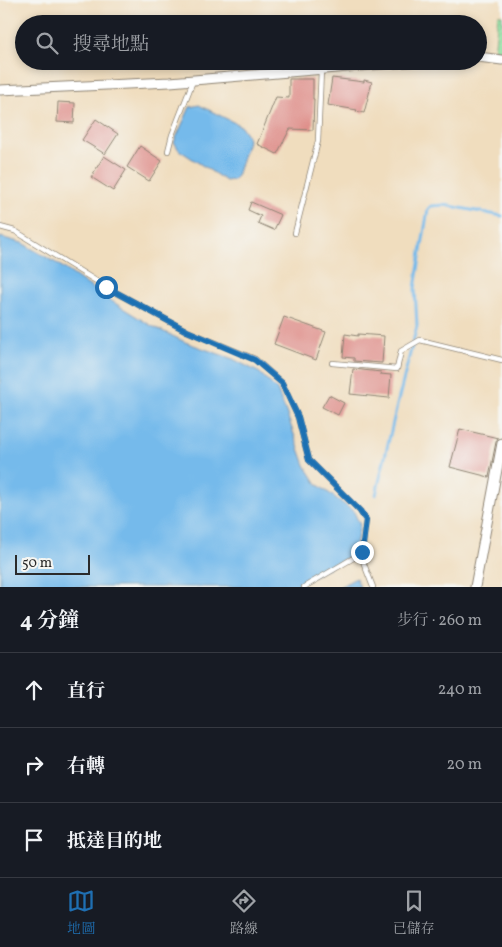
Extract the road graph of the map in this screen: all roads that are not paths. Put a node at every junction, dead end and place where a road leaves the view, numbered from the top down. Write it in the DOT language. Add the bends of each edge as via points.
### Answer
graph roads {
  1 [pos="487,58"];
  2 [pos="502,60"];
  3 [pos="309,70"];
  4 [pos="321,70"];
  5 [pos="193,80"];
  6 [pos="0,90"];
  7 [pos="168,151"];
  8 [pos="0,227"];
  9 [pos="295,233"];
  10 [pos="502,360"];
  11 [pos="332,363"];
  12 [pos="502,443"];
  13 [pos="362,552"];
  14 [pos="304,587"];
  15 [pos="372,587"];
  16 [pos="475,587"];
  1 -- 2 [label="street"];
  3 -- 5 [label="street"];
  4 -- 9 [label="lane" via="318,141"];
  5 -- 6 [label="street"];
  5 -- 7 [label="lane"];
  8 -- 13 [label="lane" via="15,231 106,287 187,331 255,360 282,383 298,417 309,460 366,520"];
  10 -- 11 [label="lane" via="420,340 401,351 397,369"];
  12 -- 16 [label="street"];
  13 -- 14 [label="lane"];
  13 -- 15 [label="lane"];
}
